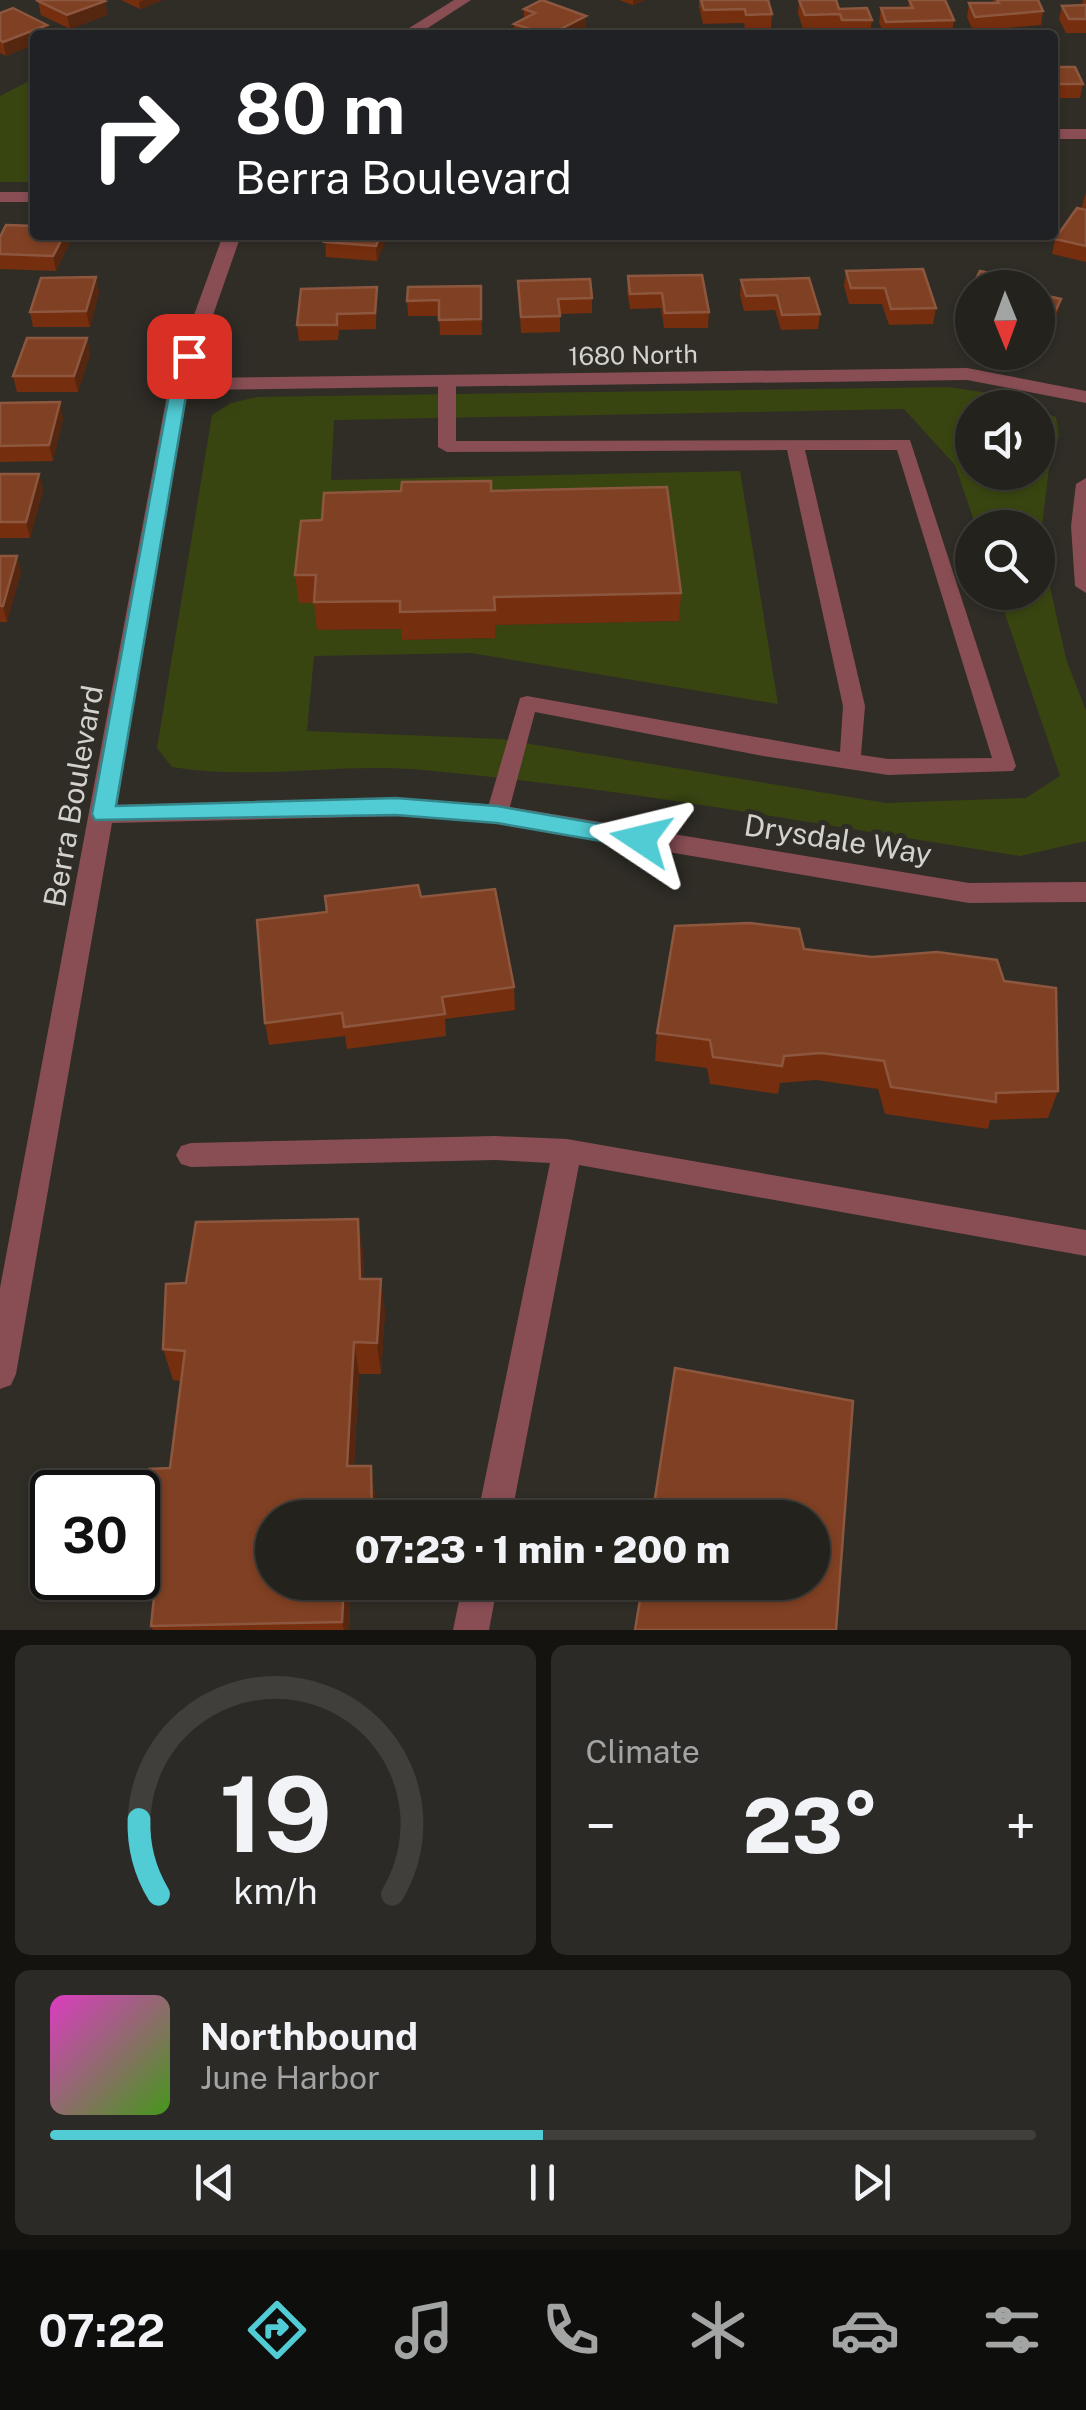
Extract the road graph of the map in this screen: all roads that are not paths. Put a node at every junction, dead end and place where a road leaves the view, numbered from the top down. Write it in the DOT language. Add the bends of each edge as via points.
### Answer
graph roads {
  1 [pos="464,0"];
  2 [pos="414,30"];
  3 [pos="1058,134"];
  4 [pos="1086,134"];
  5 [pos="30,196"];
  6 [pos="0,197"];
  7 [pos="230,240"];
  8 [pos="448,383"];
  9 [pos="180,384"];
  10 [pos="1086,397"];
  11 [pos="795,447"];
  12 [pos="1086,484"];
  13 [pos="1086,586"];
  14 [pos="850,761"];
  15 [pos="103,814"];
  16 [pos="497,814"];
  17 [pos="1086,892"];
  18 [pos="568,1151"];
  19 [pos="192,1154"];
  20 [pos="1086,1242"];
  21 [pos="0,1374"];
  22 [pos="498,1500"];
  23 [pos="478,1600"];
  24 [pos="472,1630"];
  1 -- 2 [label="street"];
  3 -- 4 [label="street"];
  5 -- 6 [label="street"];
  7 -- 9 [label="street, Berra Boulevard"];
  8 -- 9 [label="street, 1680 North"];
  8 -- 10 [label="street, 1680 North" via="967,374"];
  8 -- 11 [label="lane" via="447,447"];
  9 -- 15 [label="street, Berra Boulevard"];
  11 -- 14 [label="lane" via="854,706"];
  11 -- 14 [label="lane" via="904,444 1004,766"];
  12 -- 13 [label="street"];
  14 -- 16 [label="lane" via="527,702"];
  15 -- 16 [label="street, Drysdale Way" via="396,806"];
  15 -- 21 [label="street, Berra Boulevard"];
  16 -- 17 [label="street, Drysdale Way" via="969,893"];
  18 -- 19 [label="street"];
  18 -- 20 [label="street"];
  18 -- 22 [label="street"];
  23 -- 24 [label="street"];
}
